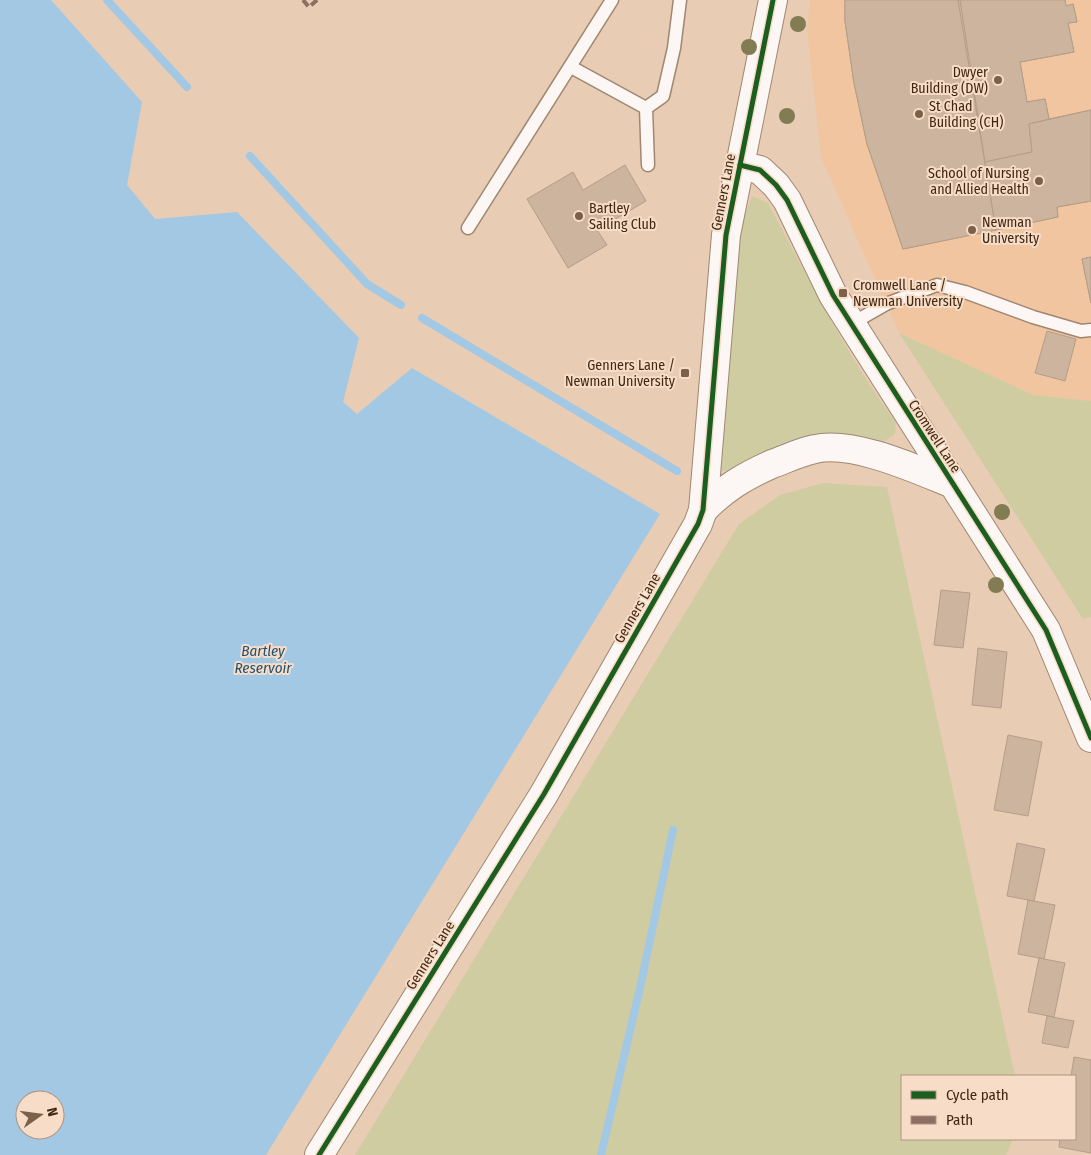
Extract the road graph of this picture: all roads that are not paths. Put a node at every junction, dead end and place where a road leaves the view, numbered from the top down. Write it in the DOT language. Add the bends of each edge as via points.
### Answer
graph roads {
  1 [pos="612,0"];
  2 [pos="680,0"];
  3 [pos="773,0"];
  4 [pos="571,67"];
  5 [pos="646,108"];
  6 [pos="648,165"];
  7 [pos="740,165"];
  8 [pos="468,228"];
  9 [pos="851,324"];
  10 [pos="1091,330"];
  11 [pos="953,484"];
  12 [pos="703,510"];
  13 [pos="1091,738"];
  14 [pos="319,1155"];
  1 -- 4 [label="lane"];
  2 -- 5 [label="lane" via="674,48 662,96"];
  3 -- 7 [label="street, Genners Lane"];
  4 -- 5 [label="lane"];
  4 -- 8 [label="lane"];
  5 -- 6 [label="lane"];
  7 -- 9 [label="street, Cromwell Lane" via="760,170 776,184 787,200 832,295"];
  7 -- 12 [label="street, Genners Lane" via="726,235"];
  9 -- 10 [label="lane" via="886,304 938,285 1033,317 1081,331"];
  9 -- 11 [label="street, Cromwell Lane"];
  11 -- 12 [label="street" via="892,460 839,448 816,448 747,475 721,492"];
  11 -- 13 [label="street, Cromwell Lane" via="1046,630"];
  12 -- 14 [label="street, Genners Lane" via="544,794"];
}
